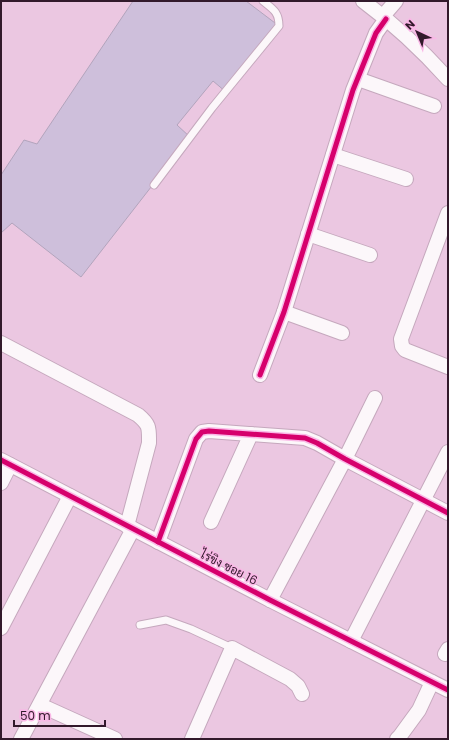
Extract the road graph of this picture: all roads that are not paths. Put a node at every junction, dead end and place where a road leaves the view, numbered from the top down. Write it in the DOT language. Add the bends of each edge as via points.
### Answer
graph roads {
  1 [pos="263,1"];
  2 [pos="363,1"];
  3 [pos="396,1"];
  4 [pos="385,18"];
  5 [pos="358,79"];
  6 [pos="448,79"];
  7 [pos="434,106"];
  8 [pos="333,155"];
  9 [pos="406,179"];
  10 [pos="154,185"];
  11 [pos="448,213"];
  12 [pos="308,234"];
  13 [pos="370,255"];
  14 [pos="284,312"];
  15 [pos="342,333"];
  16 [pos="1,343"];
  17 [pos="448,367"];
  18 [pos="260,375"];
  19 [pos="375,398"];
  20 [pos="251,434"];
  21 [pos="448,452"];
  22 [pos="345,459"];
  23 [pos="6,463"];
  24 [pos="1,483"];
  25 [pos="70,496"];
  26 [pos="423,500"];
  27 [pos="448,513"];
  28 [pos="212,522"];
  29 [pos="130,527"];
  30 [pos="158,542"];
  31 [pos="270,600"];
  32 [pos="140,625"];
  33 [pos="1,628"];
  34 [pos="351,641"];
  35 [pos="232,648"];
  36 [pos="432,682"];
  37 [pos="448,690"];
  38 [pos="302,694"];
  39 [pos="40,705"];
  40 [pos="21,739"];
  41 [pos="115,739"];
  42 [pos="192,739"];
  43 [pos="397,739"];
  1 -- 10 [label="lane" via="274,10 279,18 279,26"];
  2 -- 4 [label="street"];
  3 -- 4 [label="street"];
  4 -- 5 [label="street" via="376,33"];
  4 -- 6 [label="street"];
  5 -- 7 [label="street"];
  5 -- 8 [label="street"];
  8 -- 9 [label="street"];
  8 -- 12 [label="street"];
  11 -- 17 [label="street" via="401,339 405,350"];
  12 -- 13 [label="street"];
  12 -- 14 [label="street"];
  14 -- 15 [label="street"];
  14 -- 18 [label="street"];
  16 -- 29 [label="street" via="138,415 146,422 149,443"];
  19 -- 22 [label="street"];
  20 -- 22 [label="street" via="304,438"];
  20 -- 28 [label="street"];
  20 -- 30 [label="street" via="202,432 196,439"];
  21 -- 26 [label="street"];
  22 -- 26 [label="street"];
  22 -- 31 [label="street"];
  23 -- 24 [label="street"];
  23 -- 25 [label="street, ไร่ขิง ซอย 16"];
  25 -- 29 [label="street, ไร่ขิง ซอย 16"];
  25 -- 33 [label="street"];
  26 -- 27 [label="street"];
  26 -- 34 [label="street"];
  29 -- 30 [label="street, ไร่ขิง ซอย 16"];
  29 -- 39 [label="street"];
  30 -- 31 [label="street, ไร่ขิง ซอย 16"];
  31 -- 34 [label="street, ไร่ขิง ซอย 16"];
  32 -- 35 [label="lane" via="166,620"];
  34 -- 36 [label="street, ไร่ขิง ซอย 16"];
  35 -- 38 [label="street" via="290,680 298,686"];
  35 -- 42 [label="street"];
  36 -- 37 [label="street, ไร่ขิง ซอย 16"];
  36 -- 43 [label="street" via="420,710"];
  39 -- 40 [label="street"];
  39 -- 41 [label="street"];
}
